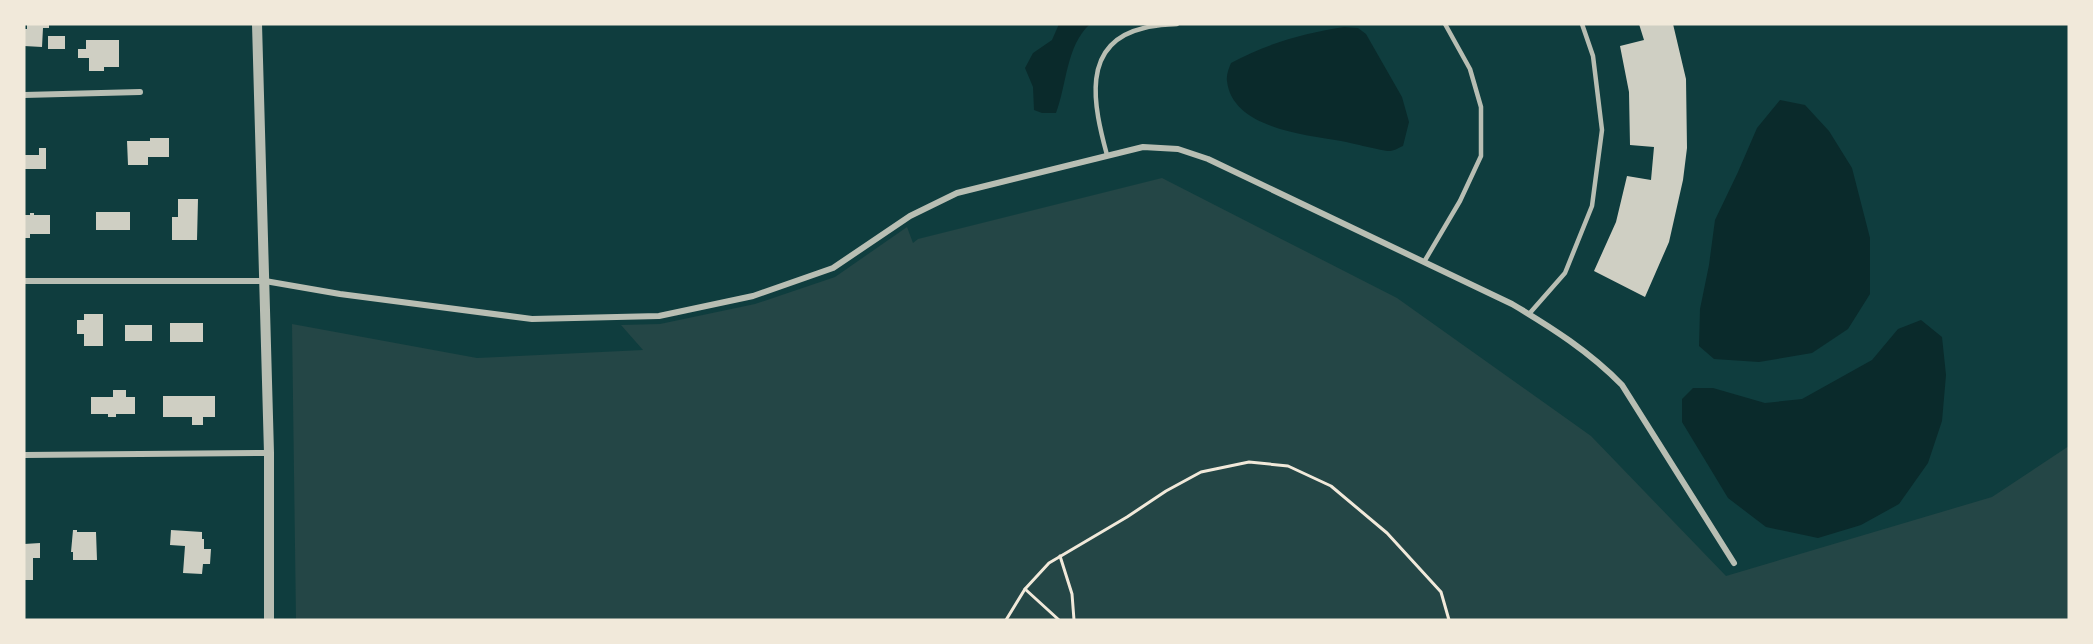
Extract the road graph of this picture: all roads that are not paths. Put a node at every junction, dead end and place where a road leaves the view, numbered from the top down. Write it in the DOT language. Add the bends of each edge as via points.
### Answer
graph roads {
  1 [pos="256,24"];
  2 [pos="1177,24"];
  3 [pos="1445,24"];
  4 [pos="1582,24"];
  5 [pos="140,92"];
  6 [pos="24,95"];
  7 [pos="1107,155"];
  8 [pos="1424,262"];
  9 [pos="24,281"];
  10 [pos="265,281"];
  11 [pos="1529,314"];
  12 [pos="269,453"];
  13 [pos="24,455"];
  14 [pos="1734,563"];
  15 [pos="269,620"];
  1 -- 10 [label="street"];
  2 -- 7 [label="lane" via="1127,34 1101,59 1094,91"];
  3 -- 8 [label="lane" via="1470,69 1479,97 1481,156"];
  4 -- 11 [label="lane" via="1593,56 1602,130 1592,206 1565,273"];
  5 -- 6 [label="street"];
  7 -- 8 [label="street" via="1143,147 1194,154"];
  7 -- 10 [label="street" via="957,193 910,216 833,268 753,296 659,316 532,318"];
  8 -- 11 [label="street"];
  9 -- 10 [label="street"];
  10 -- 12 [label="street"];
  11 -- 14 [label="street" via="1604,366 1622,385"];
  12 -- 13 [label="street"];
  12 -- 15 [label="street"];
}
